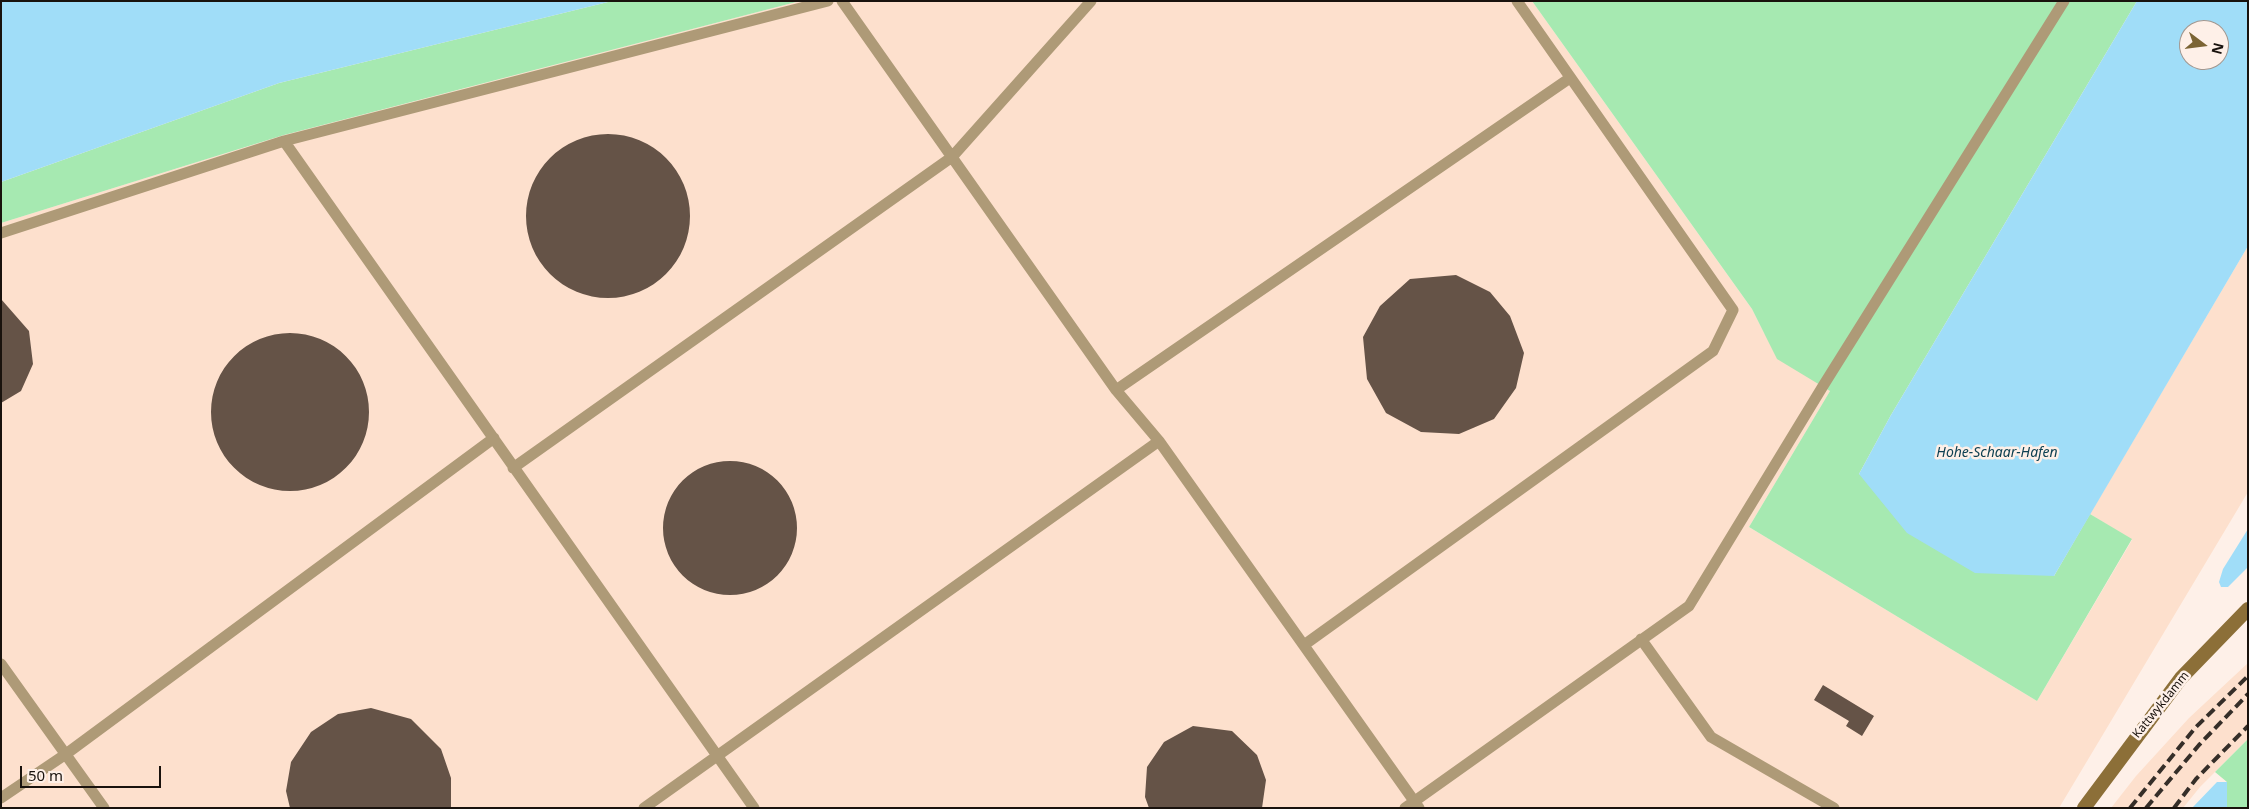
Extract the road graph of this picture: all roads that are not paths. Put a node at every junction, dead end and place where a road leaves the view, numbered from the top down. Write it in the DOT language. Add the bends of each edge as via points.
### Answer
graph roads {
  1 [pos="828,1"];
  2 [pos="842,1"];
  3 [pos="1091,1"];
  4 [pos="1517,1"];
  5 [pos="2064,1"];
  6 [pos="1570,78"];
  7 [pos="284,140"];
  8 [pos="952,157"];
  9 [pos="1,232"];
  10 [pos="1116,390"];
  11 [pos="494,438"];
  12 [pos="1159,441"];
  13 [pos="513,468"];
  14 [pos="2248,609"];
  15 [pos="1641,639"];
  16 [pos="1304,644"];
  17 [pos="1,664"];
  18 [pos="66,754"];
  19 [pos="717,756"];
  20 [pos="1,798"];
  21 [pos="1413,806"];
  22 [pos="104,808"];
  23 [pos="644,808"];
  24 [pos="754,808"];
  25 [pos="1834,808"];
  26 [pos="2084,808"];
  1 -- 7 [label="lane"];
  2 -- 8 [label="lane"];
  3 -- 8 [label="lane"];
  4 -- 6 [label="lane"];
  5 -- 15 [label="lane" via="1828,377 1689,606"];
  6 -- 10 [label="lane"];
  6 -- 16 [label="lane" via="1733,310 1713,351"];
  7 -- 9 [label="lane"];
  7 -- 11 [label="lane"];
  8 -- 10 [label="lane"];
  8 -- 13 [label="lane"];
  10 -- 12 [label="lane"];
  11 -- 13 [label="lane"];
  11 -- 18 [label="lane"];
  12 -- 16 [label="lane"];
  12 -- 19 [label="lane"];
  13 -- 19 [label="lane"];
  14 -- 26 [label="main road, Kattwykdamm" via="2182,678"];
  15 -- 21 [label="lane"];
  15 -- 25 [label="lane" via="1711,736"];
  16 -- 21 [label="lane"];
  17 -- 18 [label="lane"];
  18 -- 20 [label="lane"];
  18 -- 22 [label="lane"];
  19 -- 23 [label="lane"];
  19 -- 24 [label="lane"];
}
